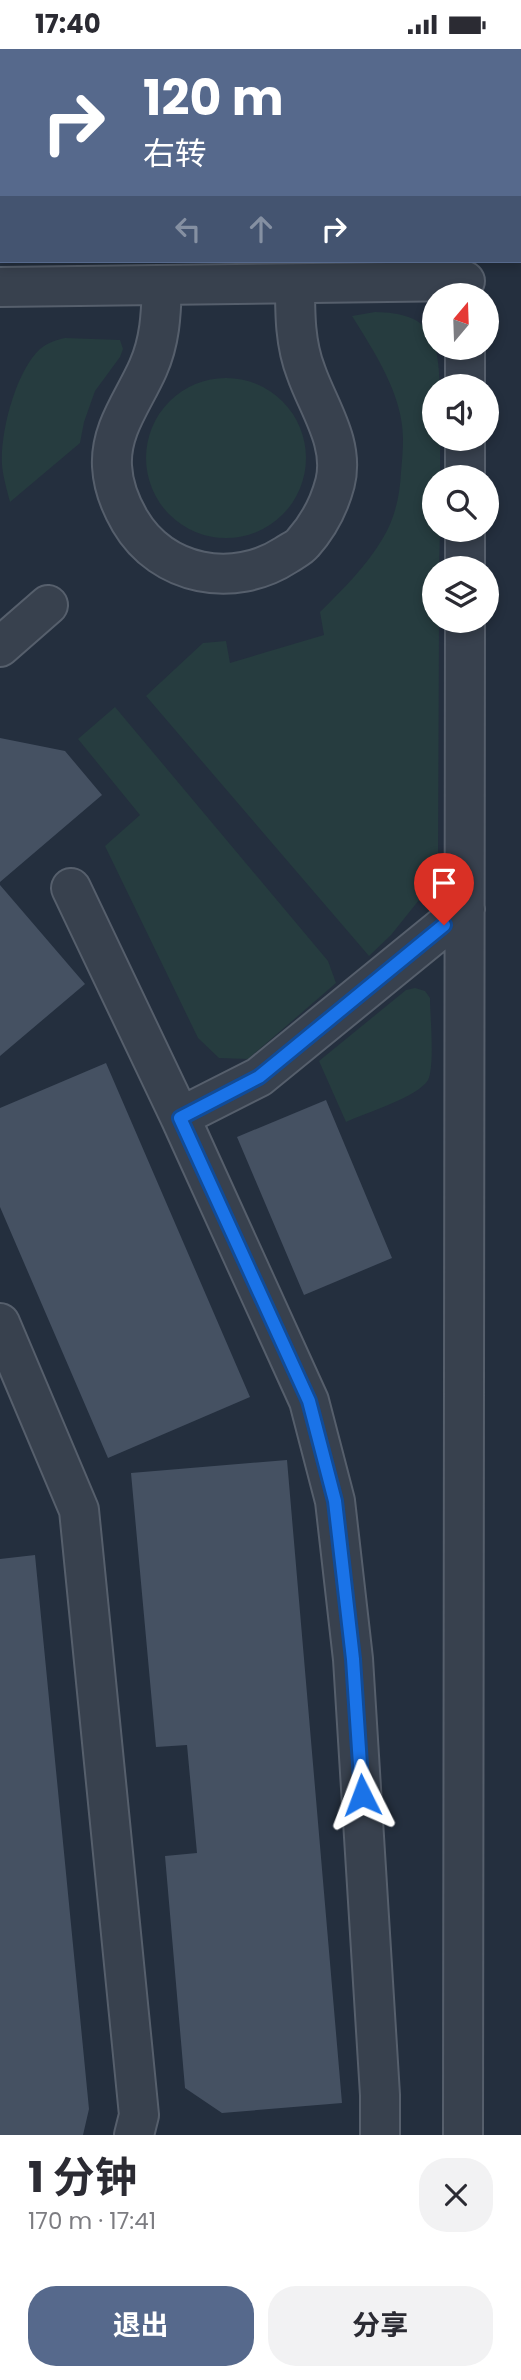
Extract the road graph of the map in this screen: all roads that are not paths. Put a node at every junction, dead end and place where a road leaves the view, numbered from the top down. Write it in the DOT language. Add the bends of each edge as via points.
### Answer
graph roads {
  1 [pos="117,273"];
  2 [pos="289,275"];
  3 [pos="178,277"];
  4 [pos="465,279"];
  5 [pos="0,288"];
  6 [pos="48,605"];
  7 [pos="465,633"];
  8 [pos="0,647"];
  9 [pos="72,888"];
  10 [pos="465,909"];
  11 [pos="180,1118"];
  12 [pos="0,1323"];
  13 [pos="134,2135"];
  14 [pos="380,2135"];
  15 [pos="463,2135"];
  1 -- 3 [label="street"];
  1 -- 5 [label="street"];
  2 -- 3 [label="street"];
  2 -- 3 [label="street" via="305,372 335,441 336,479 324,515 302,545 270,566 233,575 197,572 163,557 137,533 119,501 112,466 117,430 149,367"];
  2 -- 4 [label="street"];
  6 -- 8 [label="street"];
  7 -- 10 [label="street"];
  9 -- 11 [label="street"];
  10 -- 11 [label="street" via="259,1077"];
  10 -- 15 [label="street"];
  11 -- 14 [label="street" via="309,1401 335,1501 353,1659"];
  12 -- 13 [label="street" via="79,1510 139,2115"];
}
